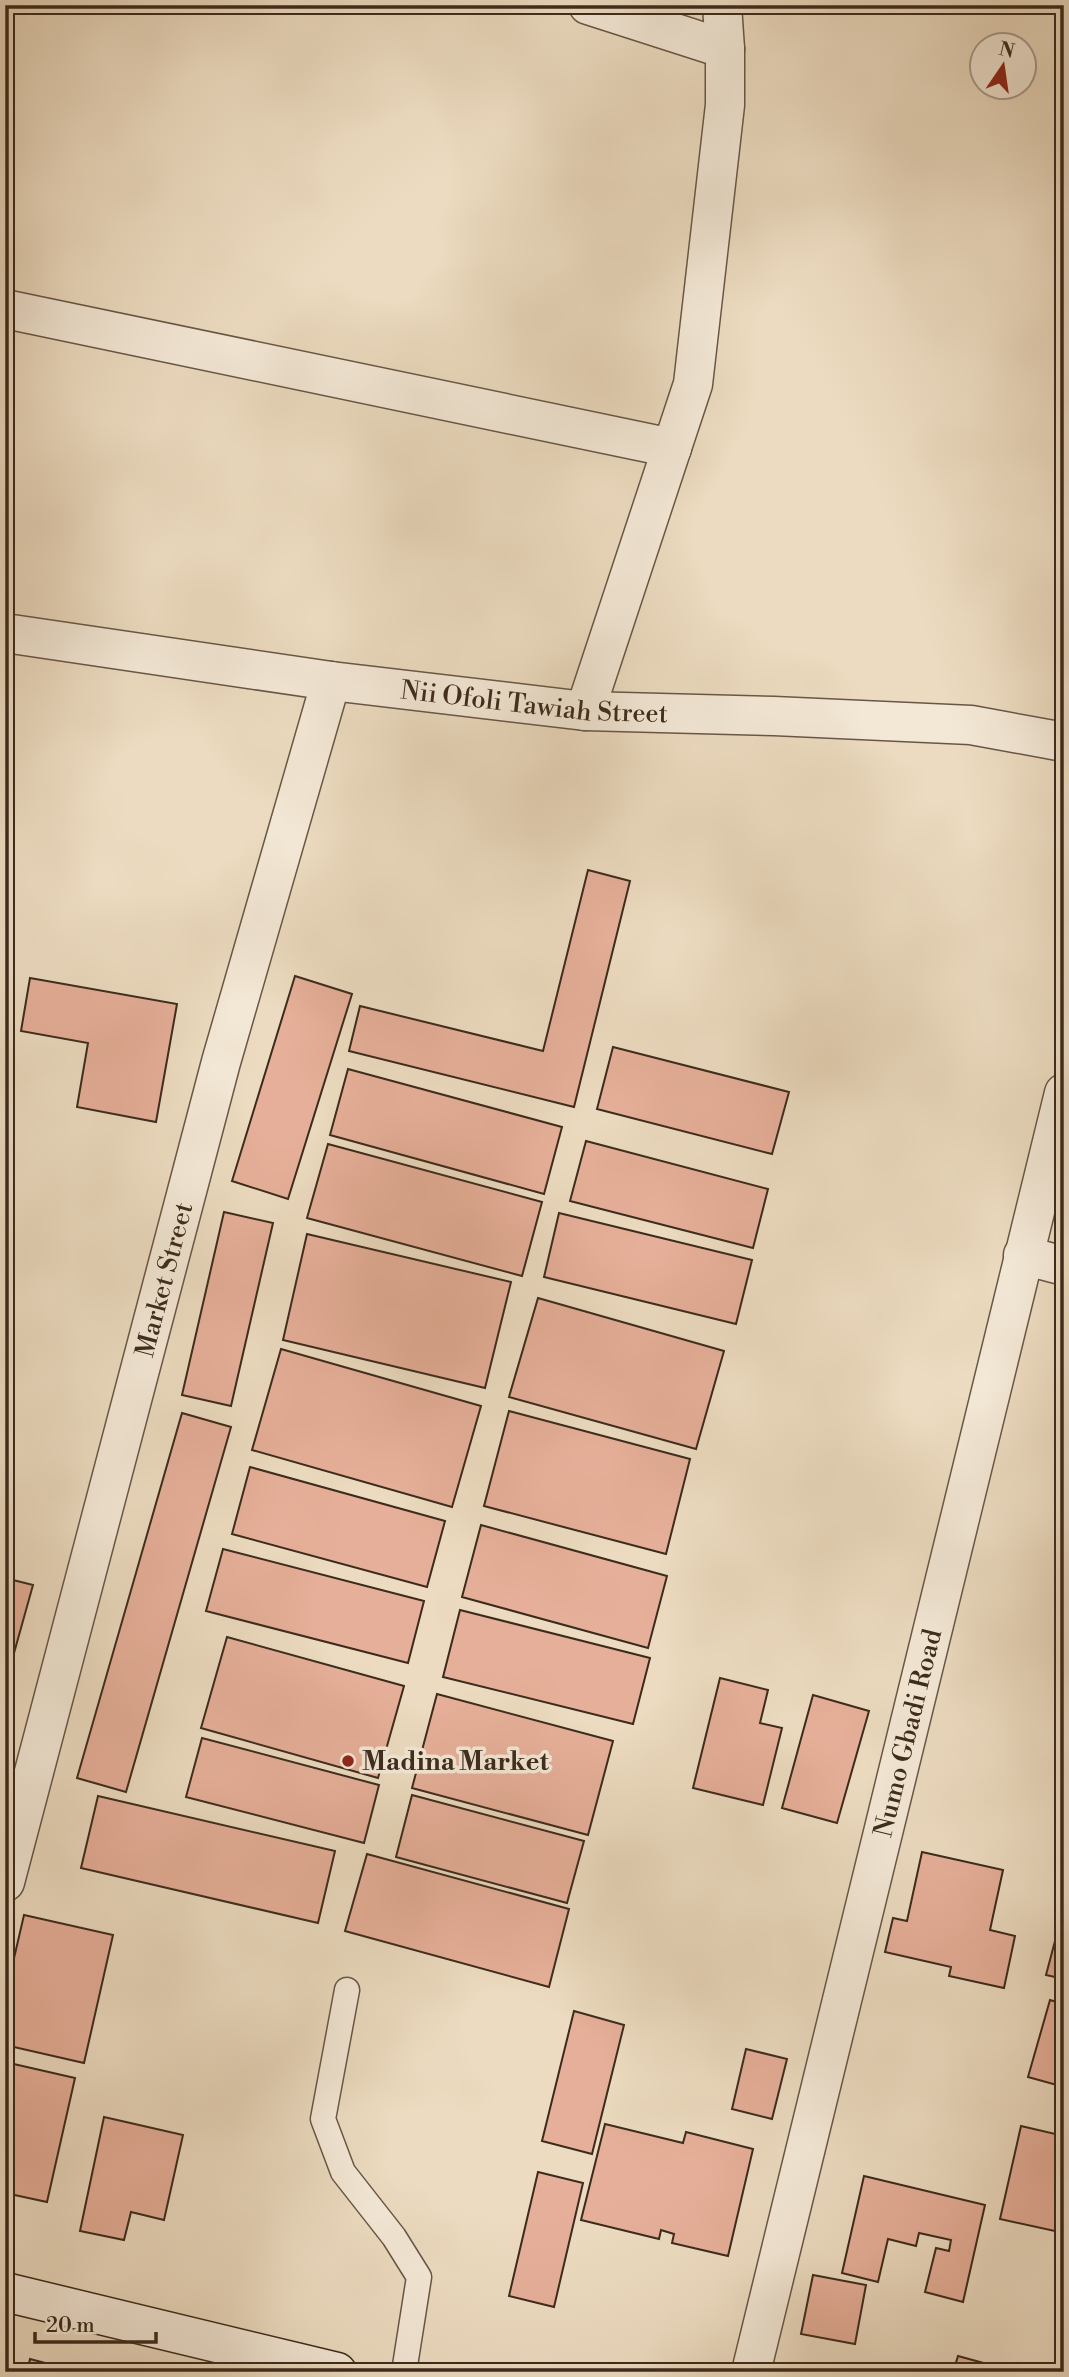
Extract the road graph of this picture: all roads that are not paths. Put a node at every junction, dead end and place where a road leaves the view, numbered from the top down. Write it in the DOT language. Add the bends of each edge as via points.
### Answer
graph roads {
  1 [pos="588,5"];
  2 [pos="722,5"];
  3 [pos="724,49"];
  4 [pos="5,309"];
  5 [pos="672,447"];
  6 [pos="5,633"];
  7 [pos="331,681"];
  8 [pos="586,711"];
  9 [pos="1064,741"];
  10 [pos="1064,1093"];
  11 [pos="1023,1255"];
  12 [pos="1064,1266"];
  13 [pos="5,1882"];
  14 [pos="347,1990"];
  15 [pos="5,2292"];
  16 [pos="337,2372"];
  17 [pos="404,2372"];
  18 [pos="751,2372"];
  1 -- 3 [label="street"];
  2 -- 3 [label="street"];
  3 -- 5 [label="street" via="725,105 693,384"];
  4 -- 5 [label="street"];
  5 -- 8 [label="street"];
  6 -- 7 [label="street, Nii Ofoli Tawiah Street"];
  7 -- 8 [label="street, Nii Ofoli Tawiah Street"];
  7 -- 13 [label="street, Market Street" via="221,1062"];
  8 -- 9 [label="street, Nii Ofoli Tawiah Street" via="971,725"];
  10 -- 11 [label="street, Numo Gbadi Road"];
  11 -- 12 [label="street"];
  11 -- 18 [label="street, Numo Gbadi Road"];
  14 -- 17 [label="lane" via="323,2119 343,2172 419,2277"];
  15 -- 16 [label="street"];
}
